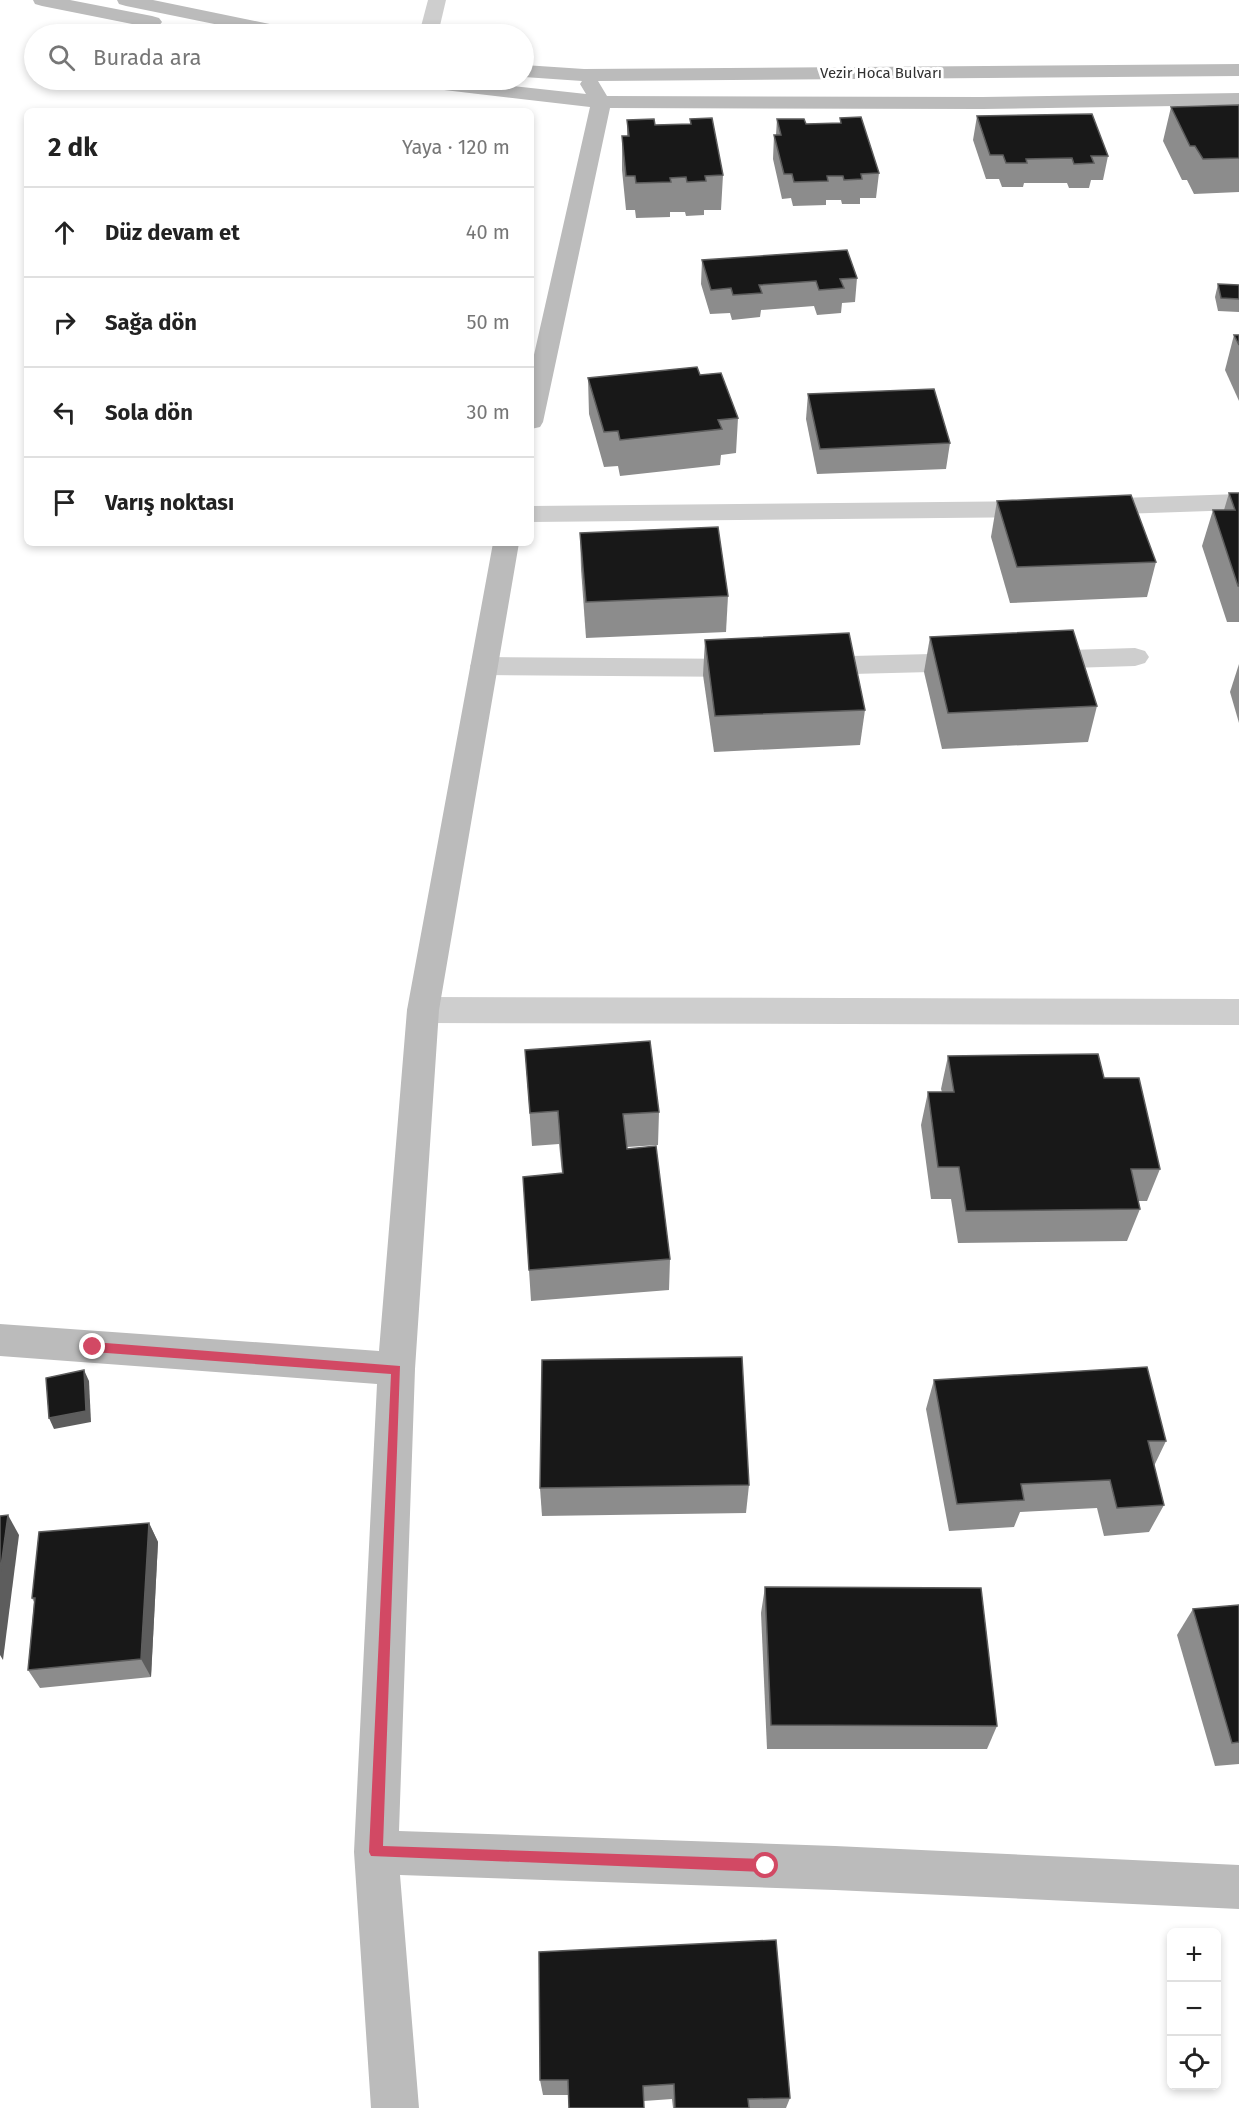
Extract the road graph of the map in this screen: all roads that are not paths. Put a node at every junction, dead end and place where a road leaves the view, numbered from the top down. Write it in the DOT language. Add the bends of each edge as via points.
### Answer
graph roads {
  1 [pos="42,0"];
  2 [pos="126,0"];
  3 [pos="437,0"];
  4 [pos="163,24"];
  5 [pos="241,24"];
  6 [pos="431,24"];
  7 [pos="1239,70"];
  8 [pos="534,72"];
  9 [pos="584,75"];
  10 [pos="497,90"];
  11 [pos="1239,99"];
  12 [pos="601,102"];
  13 [pos="534,408"];
  14 [pos="1239,502"];
  15 [pos="534,514"];
  16 [pos="505,546"];
  17 [pos="1135,657"];
  18 [pos="483,666"];
  19 [pos="423,1010"];
  20 [pos="1239,1012"];
  21 [pos="0,1340"];
  22 [pos="396,1370"];
  23 [pos="376,1852"];
  24 [pos="1239,1887"];
  25 [pos="394,2108"];
  1 -- 4 [label="main road"];
  2 -- 5 [label="main road"];
  3 -- 6 [label="street"];
  7 -- 9 [label="main road, Vezir Hoca Bulvarı"];
  8 -- 9 [label="main road, Vezir Hoca Bulvarı"];
  9 -- 12 [label="main road"];
  10 -- 12 [label="main road, Vezir Hoca Bulvarı"];
  11 -- 12 [label="main road, Vezir Hoca Bulvarı"];
  12 -- 13 [label="main road"];
  14 -- 15 [label="street" via="1038,509"];
  16 -- 18 [label="main road"];
  17 -- 18 [label="street" via="710,669"];
  18 -- 19 [label="main road"];
  19 -- 20 [label="street"];
  19 -- 22 [label="main road"];
  21 -- 22 [label="main road"];
  22 -- 23 [label="main road"];
  23 -- 24 [label="main road"];
  23 -- 25 [label="main road"];
}
